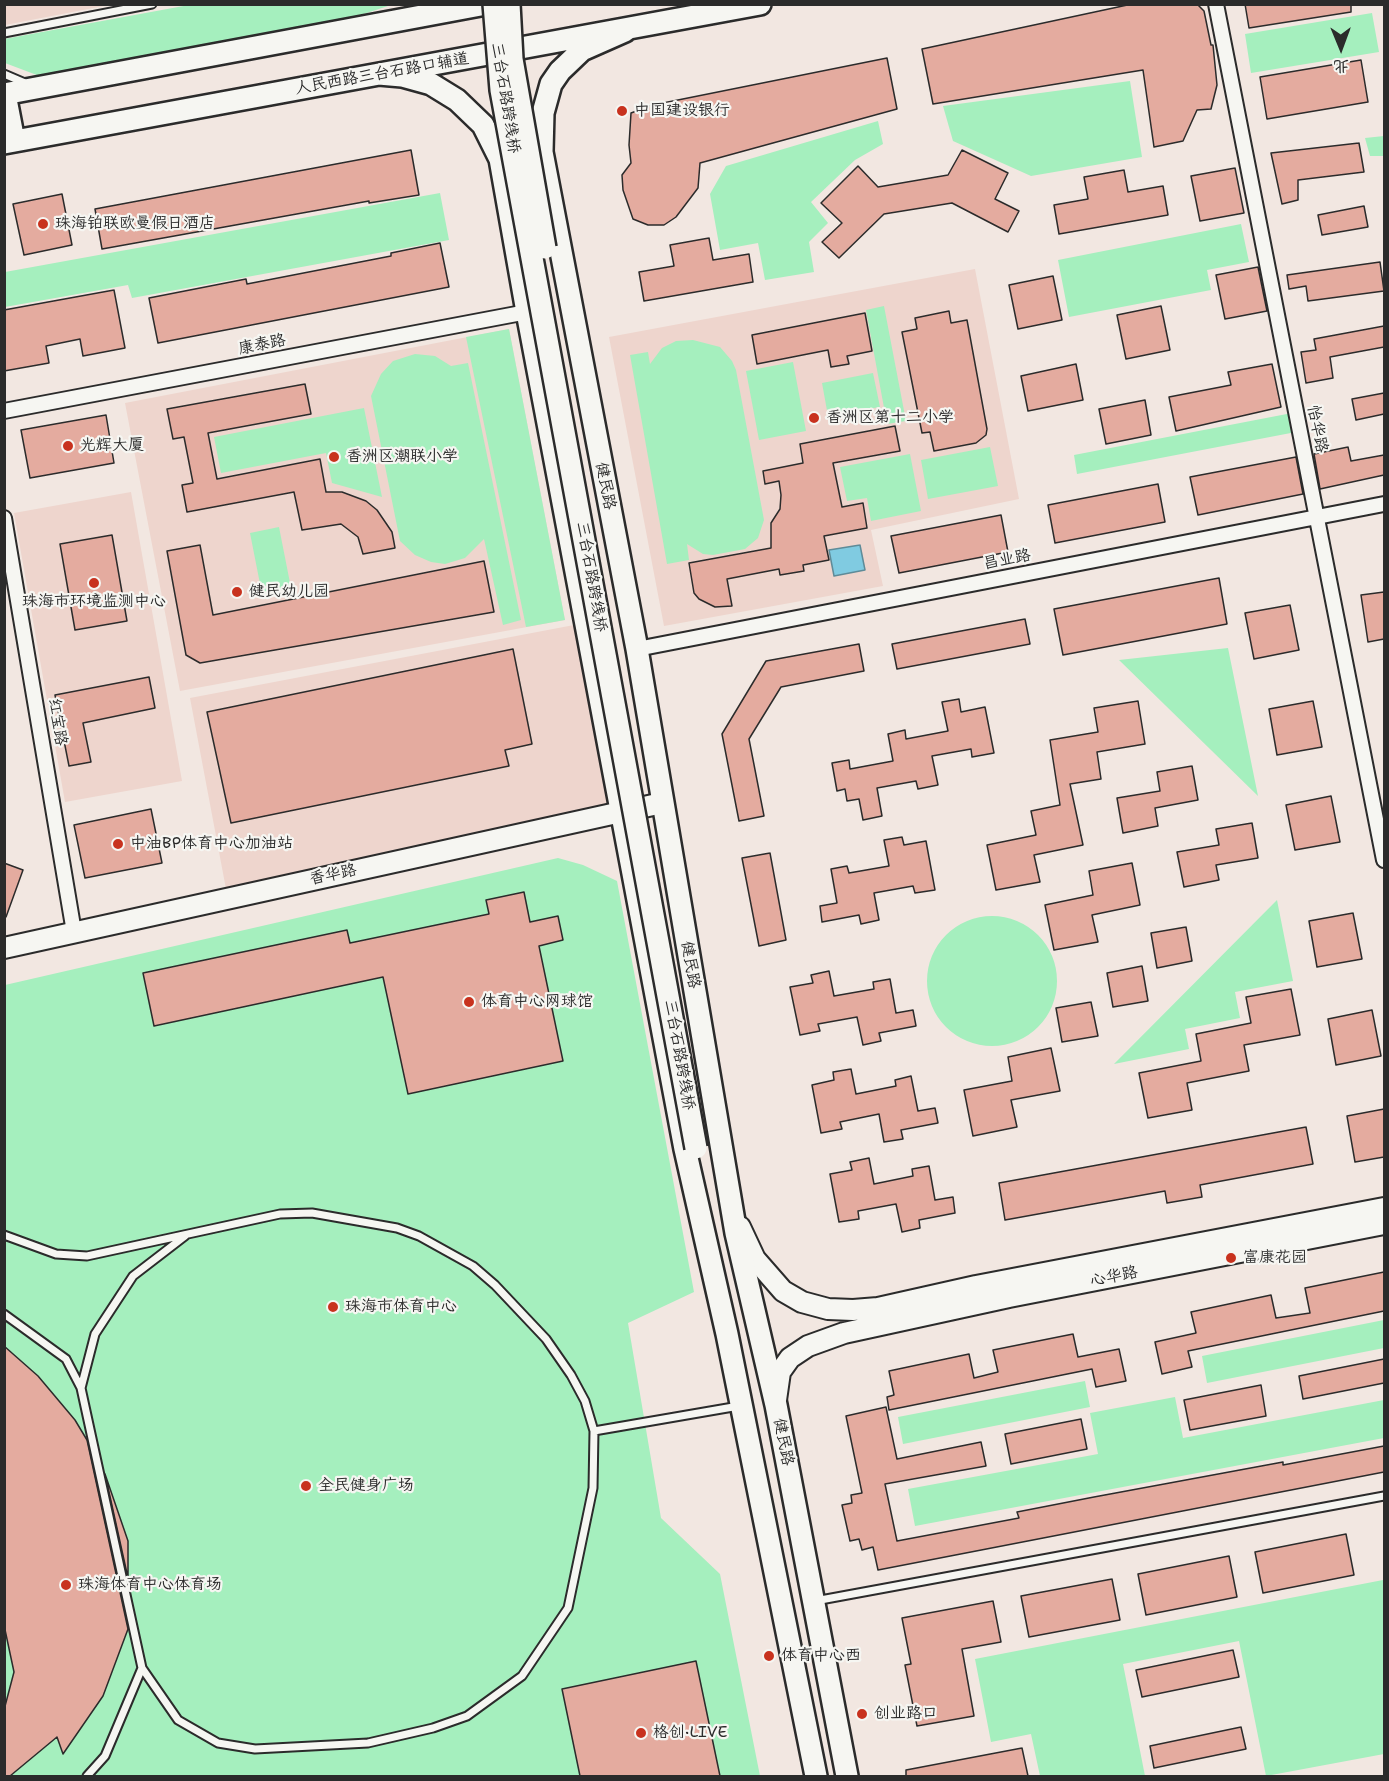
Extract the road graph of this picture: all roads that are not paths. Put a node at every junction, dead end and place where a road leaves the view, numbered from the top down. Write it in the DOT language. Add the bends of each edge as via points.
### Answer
graph roads {
  1 [pos="152,4"];
  2 [pos="416,4"];
  3 [pos="486,4"];
  4 [pos="494,4"];
  5 [pos="509,4"];
  6 [pos="760,4"];
  7 [pos="1216,4"];
  8 [pos="372,26"];
  9 [pos="625,31"];
  10 [pos="4,33"];
  11 [pos="379,74"];
  12 [pos="5,88"];
  13 [pos="9,142"];
  14 [pos="526,312"];
  15 [pos="4,411"];
  16 [pos="1384,504"];
  17 [pos="1317,516"];
  18 [pos="4,518"];
  19 [pos="637,649"];
  20 [pos="616,779"];
  21 [pos="662,803"];
  22 [pos="622,812"];
  23 [pos="583,821"];
  24 [pos="629,846"];
  25 [pos="1384,860"];
  26 [pos="75,932"];
  27 [pos="4,948"];
  28 [pos="702,1147"];
  29 [pos="729,1196"];
  30 [pos="1384,1208"];
  31 [pos="1384,1224"];
  32 [pos="736,1233"];
  33 [pos="187,1234"];
  34 [pos="4,1235"];
  35 [pos="708,1243"];
  36 [pos="4,1314"];
  37 [pos="81,1388"];
  38 [pos="742,1405"];
  39 [pos="776,1405"];
  40 [pos="594,1431"];
  41 [pos="1384,1496"];
  42 [pos="814,1601"];
  43 [pos="142,1668"];
  44 [pos="87,1776"];
  45 [pos="816,1776"];
  46 [pos="847,1776"];
  1 -- 10 [label="lane"];
  2 -- 8 [label="main road"];
  3 -- 8 [label="main road"];
  4 -- 28 [label="main road, 三台石路跨线桥, bridge" via="501,90"];
  5 -- 28 [label="main road, 三台石路跨线桥, bridge" via="516,88"];
  6 -- 9 [label="main road, 人民西路三台石路口辅道"];
  7 -- 17 [label="street, 怡华路"];
  8 -- 12 [label="main road" via="39,88"];
  9 -- 11 [label="main road, 人民西路三台石路口辅道"];
  9 -- 19 [label="main road, 健民路" via="582,50 560,70 551,84 543,113 542,152"];
  11 -- 13 [label="main road, 人民西路三台石路口辅道"];
  11 -- 14 [label="main road, 健民路" via="431,84 458,100 483,125 500,159"];
  12 -- 13 [label="main road"];
  14 -- 15 [label="street, 康泰路"];
  14 -- 20 [label="main road, 健民路"];
  16 -- 17 [label="street, 昌业路"];
  17 -- 19 [label="street, 昌业路"];
  17 -- 25 [label="street, 怡华路"];
  18 -- 26 [label="street, 红宝路"];
  19 -- 21 [label="main road, 健民路"];
  20 -- 22 [label="main road, 健民路"];
  20 -- 23 [label="street" via="610,805"];
  21 -- 22 [label="street, 香华路"];
  21 -- 29 [label="main road, 健民路"];
  22 -- 23 [label="street, 香华路"];
  22 -- 24 [label="main road, 健民路"];
  23 -- 24 [label="street" via="613,826"];
  23 -- 26 [label="street, 香华路"];
  24 -- 35 [label="main road, 健民路" via="685,1149"];
  26 -- 27 [label="street, 香华路"];
  28 -- 32 [label="main road"];
  28 -- 35 [label="main road"];
  29 -- 30 [label="street, 心华路" via="755,1258 783,1291 802,1302 828,1309 878,1308"];
  29 -- 32 [label="main road, 健民路"];
  31 -- 39 [label="street, 心华路" via="844,1333 808,1346 790,1358 780,1372"];
  32 -- 39 [label="main road, 健民路"];
  33 -- 34 [label="lane" via="87,1256 56,1254"];
  33 -- 37 [label="lane" via="133,1276 95,1334"];
  33 -- 40 [label="lane" via="280,1214 312,1213 365,1221 419,1236 473,1266 514,1304 572,1375"];
  35 -- 38 [label="main road, 健民路"];
  36 -- 37 [label="lane" via="66,1359"];
  37 -- 43 [label="lane"];
  38 -- 40 [label="lane"];
  38 -- 45 [label="main road, 健民路"];
  39 -- 42 [label="main road, 健民路"];
  40 -- 43 [label="lane" via="593,1488 568,1608 522,1676 468,1716 368,1743 255,1749 218,1743 178,1720"];
  41 -- 42 [label="lane"];
  42 -- 46 [label="main road, 健民路"];
  43 -- 44 [label="lane" via="105,1756"];
}
